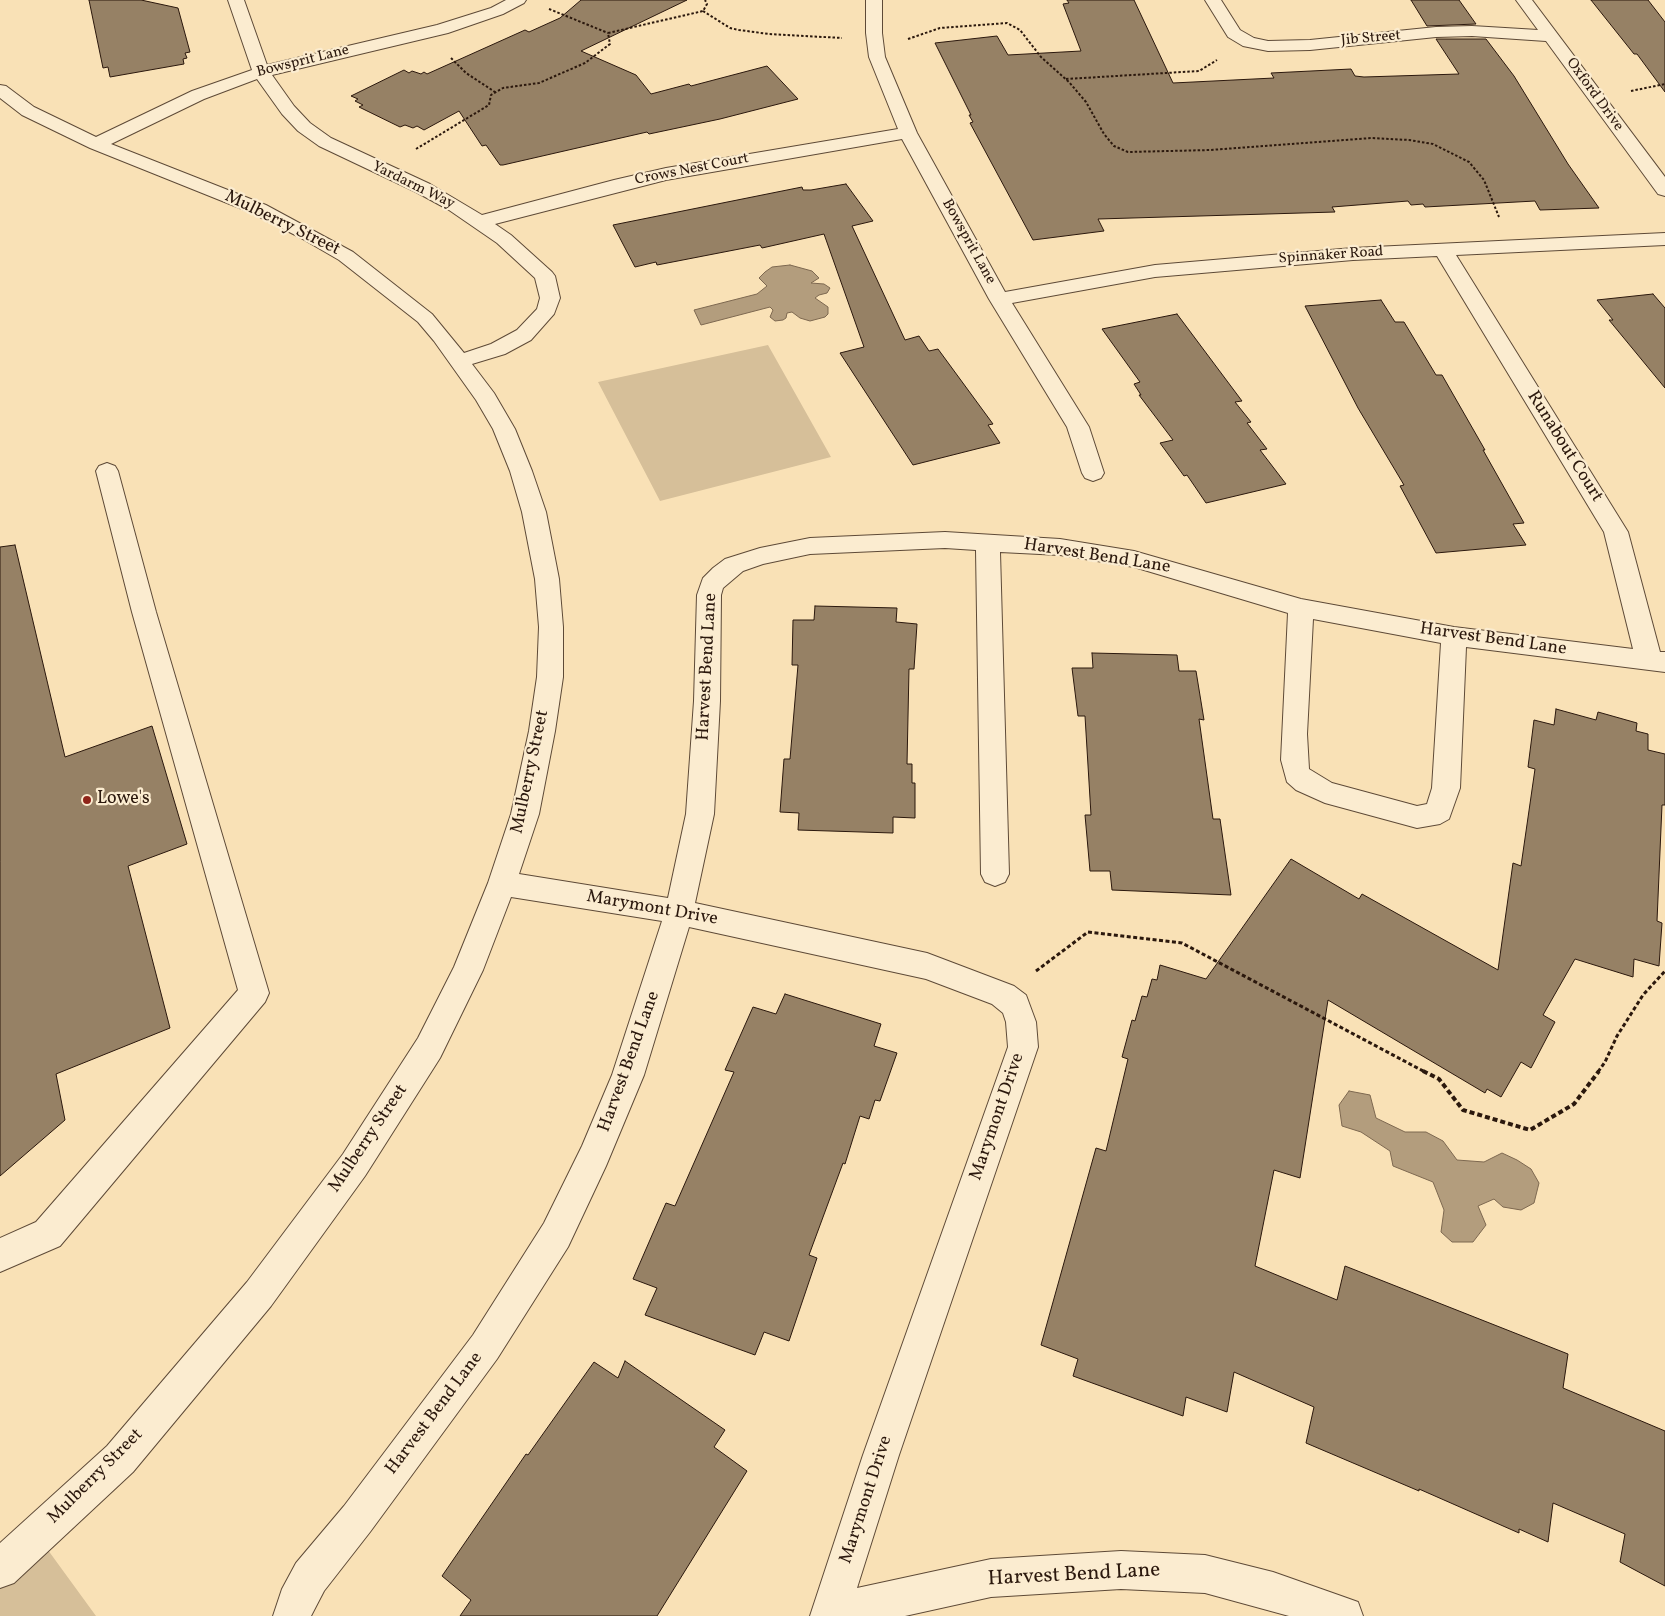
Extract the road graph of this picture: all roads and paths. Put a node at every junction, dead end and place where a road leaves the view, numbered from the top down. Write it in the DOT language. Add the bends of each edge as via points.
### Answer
graph roads {
  1 [pos="236,0"];
  2 [pos="518,0"];
  3 [pos="705,0"];
  4 [pos="874,0"];
  5 [pos="1213,0"];
  6 [pos="1524,0"];
  7 [pos="549,9"];
  8 [pos="703,11"];
  9 [pos="426,33"];
  10 [pos="608,34"];
  11 [pos="1551,36"];
  12 [pos="874,39"];
  13 [pos="1249,42"];
  14 [pos="261,72"];
  15 [pos="1066,79"];
  16 [pos="0,90"];
  17 [pos="496,92"];
  18 [pos="908,133"];
  19 [pos="96,144"];
  20 [pos="381,170"];
  21 [pos="1665,190"];
  22 [pos="480,222"];
  23 [pos="1665,239"];
  24 [pos="1511,246"];
  25 [pos="1443,249"];
  26 [pos="999,299"];
  27 [pos="459,361"];
  28 [pos="107,471"];
  29 [pos="1093,472"];
  30 [pos="988,542"];
  31 [pos="1301,608"];
  32 [pos="1454,636"];
  33 [pos="1657,661"];
  34 [pos="995,874"];
  35 [pos="502,884"];
  36 [pos="679,912"];
  37 [pos="1665,971"];
  38 [pos="1003,995"];
  39 [pos="0,1256"];
  40 [pos="0,1569"];
  41 [pos="830,1614"];
  42 [pos="292,1616"];
  43 [pos="1344,1616"];
  1 -- 14 [label="street, Yardarm Way"];
  2 -- 9 [label="street, Bowsprit Lane" via="476,19"];
  3 -- 8 [label="path" via="707,4"];
  4 -- 12 [label="street, Bowsprit Lane"];
  5 -- 13 [label="street, Jib Street" via="1234,33"];
  6 -- 11 [label="street, Oxford Drive"];
  7 -- 10 [label="path"];
  8 -- 10 [label="path"];
  8 -- 12 [label="path" via="739,30"];
  9 -- 14 [label="street, Bowsprit Lane"];
  9 -- 17 [label="path" via="466,73"];
  10 -- 17 [label="path" via="610,44 585,62 539,83"];
  11 -- 13 [label="street, Jib Street" via="1472,31 1302,45 1268,46"];
  11 -- 21 [label="street, Oxford Drive"];
  12 -- 15 [label="path" via="910,40 940,28 1007,23 1020,30 1041,57"];
  12 -- 18 [label="street, Bowsprit Lane" via="877,57"];
  13 -- 15 [label="path" via="1199,71"];
  14 -- 19 [label="street, Bowsprit Lane" via="198,96"];
  14 -- 20 [label="street, Yardarm Way" via="304,127 325,142"];
  15 -- 24 [label="path" via="1086,102 1114,146 1128,152 1210,150 1372,138 1409,140 1439,147 1469,162 1484,180"];
  16 -- 19 [label="street, Mulberry Street" via="28,111"];
  17 -- 20 [label="path" via="491,95 489,105"];
  18 -- 22 [label="street, Crows Nest Court" via="666,174"];
  18 -- 26 [label="street, Bowsprit Lane"];
  19 -- 27 [label="street, Mulberry Street" via="259,209 346,256 425,318"];
  20 -- 22 [label="street, Yardarm Way" via="440,197"];
  22 -- 27 [label="street, Yardarm Way" via="545,276 550,298 543,316 524,335 498,349"];
  23 -- 24 [label="street, Spinnaker Road"];
  24 -- 25 [label="street, Spinnaker Road"];
  25 -- 26 [label="street, Spinnaker Road" via="1155,271"];
  25 -- 33 [label="street, Runabout Court" via="1616,532"];
  26 -- 29 [label="street, Bowsprit Lane" via="1078,427"];
  27 -- 35 [label="street, Mulberry Street" via="486,398 518,462 534,512 547,579 551,627 550,677 542,731 525,814"];
  28 -- 39 [label="street" via="144,612 254,992 48,1234"];
  30 -- 31 [label="street, Harvest Bend Lane" via="1060,547 1134,560"];
  30 -- 34 [label="street"];
  30 -- 36 [label="street, Harvest Bend Lane" via="902,541 810,546 760,556 734,566 712,584 707,609 707,701 700,814"];
  31 -- 32 [label="street, Harvest Bend Lane"];
  31 -- 32 [label="street" via="1294,734 1294,760 1298,774 1325,792 1417,817 1430,816 1439,810 1446,788"];
  32 -- 33 [label="street, Harvest Bend Lane"];
  35 -- 36 [label="street, Marymont Drive"];
  35 -- 40 [label="street, Mulberry Street" via="468,970 429,1048 343,1180 259,1294 120,1459"];
  36 -- 38 [label="street, Marymont Drive" via="926,966"];
  36 -- 42 [label="street, Harvest Bend Lane" via="628,1075 595,1155 556,1235 484,1347 310,1577"];
  37 -- 38 [label="path" via="1643,995 1605,1062 1574,1104 1530,1130 1464,1110 1439,1079 1182,943 1088,932"];
  38 -- 41 [label="street, Marymont Drive" via="1014,1005 1021,1022 1023,1046 881,1455"];
  41 -- 43 [label="street, Harvest Bend Lane" via="991,1578 1121,1570 1205,1574 1273,1591"];
}
